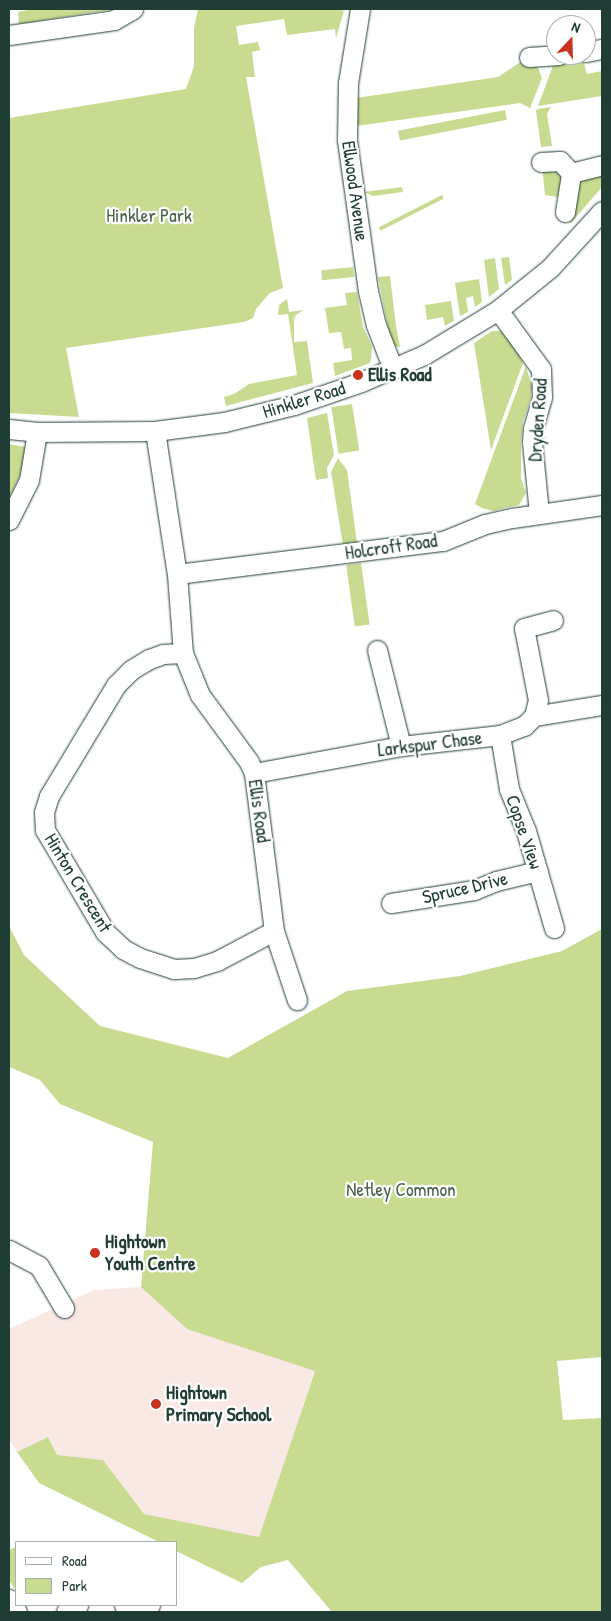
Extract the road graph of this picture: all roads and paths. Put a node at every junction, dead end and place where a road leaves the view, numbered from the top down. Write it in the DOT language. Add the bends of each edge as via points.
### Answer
graph roads {
  1 [pos="133,9"];
  2 [pos="360,9"];
  3 [pos="9,35"];
  4 [pos="546,56"];
  5 [pos="530,57"];
  6 [pos="544,159"];
  7 [pos="602,166"];
  8 [pos="571,173"];
  9 [pos="602,211"];
  10 [pos="565,212"];
  11 [pos="498,310"];
  12 [pos="393,370"];
  13 [pos="9,430"];
  14 [pos="155,431"];
  15 [pos="37,432"];
  16 [pos="602,505"];
  17 [pos="540,514"];
  18 [pos="9,520"];
  19 [pos="177,574"];
  20 [pos="553,620"];
  21 [pos="377,650"];
  22 [pos="183,652"];
  23 [pos="602,705"];
  24 [pos="534,716"];
  25 [pos="500,735"];
  26 [pos="401,746"];
  27 [pos="254,773"];
  28 [pos="538,871"];
  29 [pos="390,903"];
  30 [pos="554,928"];
  31 [pos="274,931"];
  32 [pos="296,1000"];
  33 [pos="9,1250"];
  34 [pos="64,1308"];
  35 [pos="9,1599"];
  36 [pos="126,1606"];
  37 [pos="148,1606"];
  38 [pos="17,1612"];
  1 -- 3 [label="street" via="114,20"];
  2 -- 12 [label="street, Ellwood Avenue" via="348,84 347,140 370,298 376,325"];
  4 -- 5 [label="street"];
  6 -- 8 [label="street" via="560,161"];
  7 -- 8 [label="street"];
  8 -- 10 [label="street"];
  9 -- 11 [label="street, Hinkler Road" via="550,268"];
  11 -- 12 [label="street, Hinkler Road" via="452,340"];
  11 -- 17 [label="street, Dryden Road" via="541,369 542,397 532,442"];
  12 -- 14 [label="street, Hinkler Road" via="302,403 239,419"];
  13 -- 15 [label="street, Hinkler Road"];
  14 -- 15 [label="street, Hinkler Road"];
  14 -- 19 [label="street, Ellis Road"];
  15 -- 18 [label="street" via="29,480"];
  16 -- 17 [label="street, Holcroft Road"];
  17 -- 19 [label="street, Holcroft Road" via="485,524 443,541"];
  19 -- 22 [label="street, Ellis Road"];
  20 -- 24 [label="street" via="524,628 538,700"];
  21 -- 26 [label="street"];
  22 -- 27 [label="street, Ellis Road" via="200,695"];
  22 -- 31 [label="street, Hinton Crescent" via="149,659 116,684 49,796 44,812 46,830 105,932 123,949 140,958 174,969 194,968 217,961"];
  23 -- 24 [label="street, Larkspur Chase"];
  24 -- 25 [label="street, Larkspur Chase" via="524,726"];
  25 -- 26 [label="street, Larkspur Chase"];
  25 -- 28 [label="street, Copse View" via="509,789"];
  26 -- 27 [label="street, Larkspur Chase"];
  27 -- 31 [label="street, Ellis Road"];
  28 -- 29 [label="street, Spruce Drive" via="474,890"];
  28 -- 30 [label="street, Copse View"];
  31 -- 32 [label="street, Ellis Road"];
  33 -- 34 [label="street" via="39,1266"];
  35 -- 38 [label="street"];
  36 -- 37 [label="street" via="142,1609"];
}
